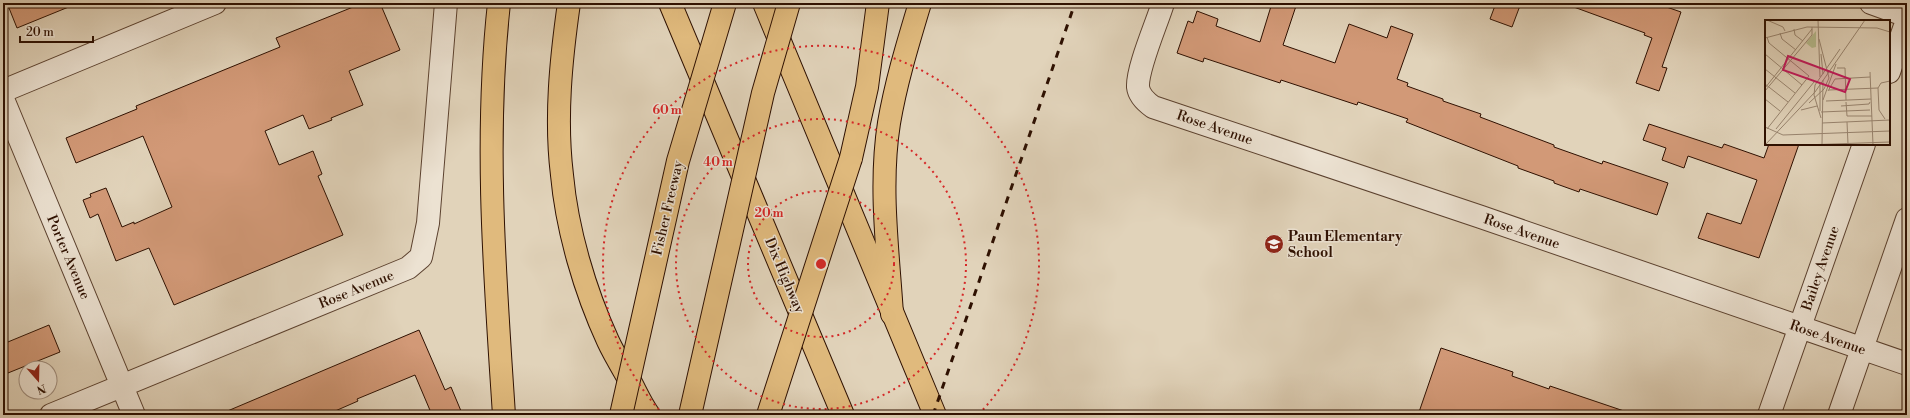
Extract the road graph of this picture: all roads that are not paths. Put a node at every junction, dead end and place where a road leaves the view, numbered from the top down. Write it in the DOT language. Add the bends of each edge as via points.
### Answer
graph roads {
  1 [pos="215,3"];
  2 [pos="446,3"];
  3 [pos="499,3"];
  4 [pos="569,3"];
  5 [pos="670,3"];
  6 [pos="725,3"];
  7 [pos="764,3"];
  8 [pos="789,3"];
  9 [pos="878,3"];
  10 [pos="920,3"];
  11 [pos="1163,3"];
  12 [pos="1870,3"];
  13 [pos="1907,16"];
  14 [pos="1907,20"];
  15 [pos="1890,69"];
  16 [pos="3,91"];
  17 [pos="3,98"];
  18 [pos="1864,145"];
  19 [pos="1907,219"];
  20 [pos="892,314"];
  21 [pos="1799,327"];
  22 [pos="1862,349"];
  23 [pos="1907,364"];
  24 [pos="122,386"];
  25 [pos="51,415"];
  26 [pos="134,415"];
  27 [pos="504,415"];
  28 [pos="621,415"];
  29 [pos="649,415"];
  30 [pos="690,415"];
  31 [pos="768,415"];
  32 [pos="843,415"];
  33 [pos="935,415"];
  34 [pos="1769,415"];
  35 [pos="1839,415"];
  1 -- 16 [label="street"];
  2 -- 24 [label="street, Rose Avenue" via="428,223 421,257 408,268"];
  3 -- 27 [label="main road" via="493,56 491,170"];
  4 -- 29 [label="main road" via="562,53 559,118 561,175 568,215 577,254 598,319"];
  5 -- 32 [label="main road, Dix Highway"];
  6 -- 28 [label="main road, Fisher Freeway, bridge" via="678,161"];
  7 -- 20 [label="main road"];
  8 -- 30 [label="main road, bridge" via="763,93"];
  9 -- 31 [label="main road, bridge" via="867,88 851,158"];
  10 -- 20 [label="main road" via="901,65 889,124 885,220"];
  11 -- 21 [label="street, Rose Avenue" via="1142,64 1138,88 1146,102 1153,106"];
  12 -- 13 [label="street"];
  14 -- 15 [label="street"];
  17 -- 24 [label="street, Porter Avenue"];
  18 -- 21 [label="street, Bailey Avenue"];
  19 -- 22 [label="street"];
  20 -- 33 [label="main road"];
  21 -- 22 [label="street, Rose Avenue"];
  21 -- 34 [label="street, Bailey Avenue"];
  22 -- 23 [label="street, Rose Avenue"];
  22 -- 35 [label="street"];
  24 -- 25 [label="street, Rose Avenue"];
  24 -- 26 [label="street, Porter Avenue"];
}
